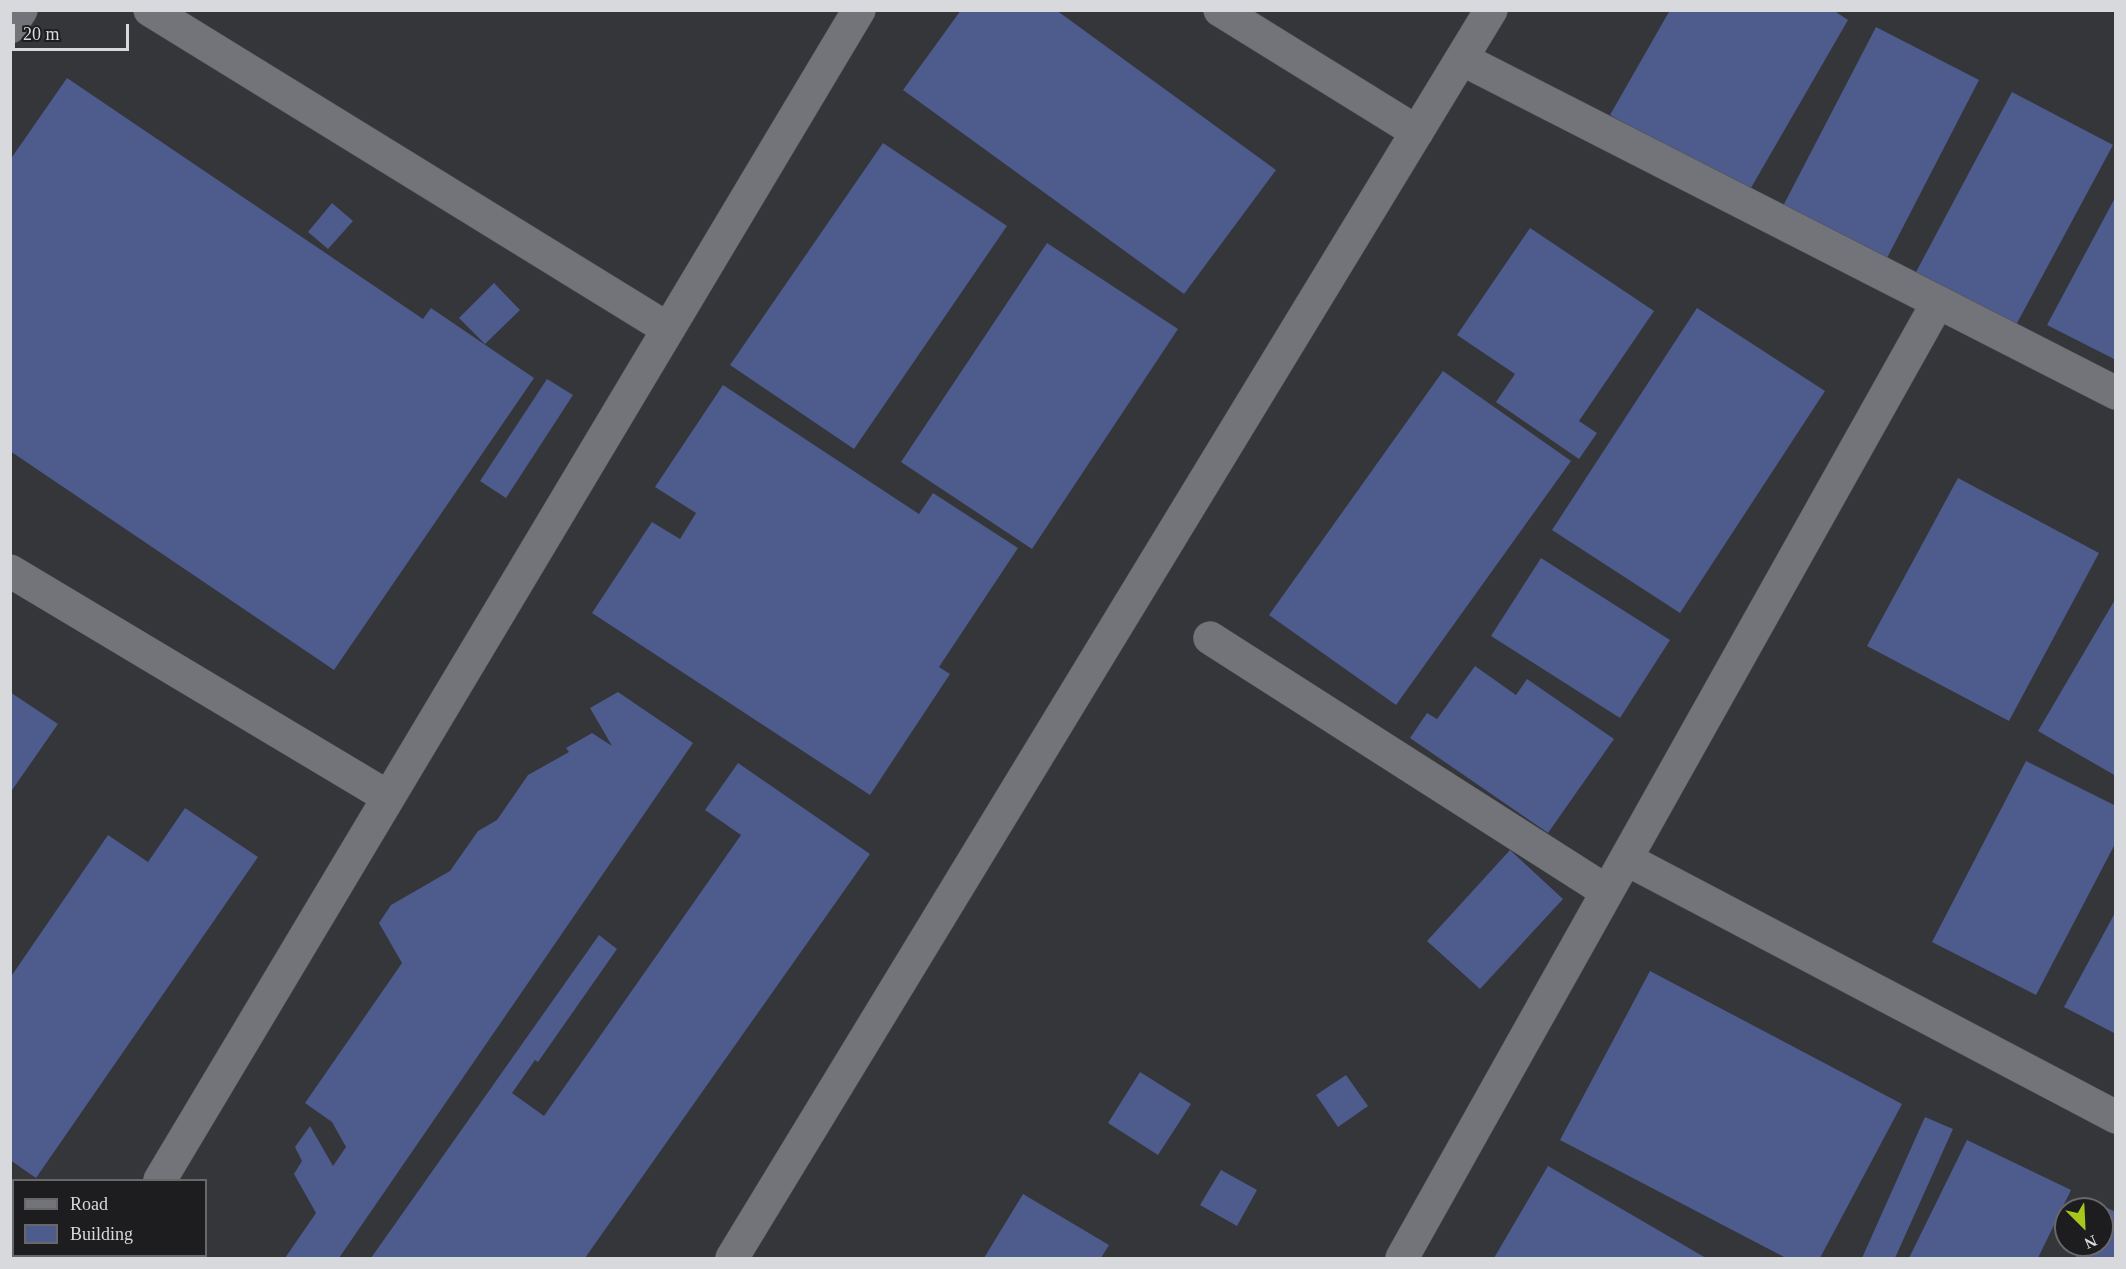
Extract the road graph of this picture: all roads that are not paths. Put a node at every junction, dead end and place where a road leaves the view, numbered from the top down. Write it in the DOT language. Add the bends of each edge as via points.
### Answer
graph roads {
  1 [pos="21,10"];
  2 [pos="150,10"];
  3 [pos="859,10"];
  4 [pos="1220,10"];
  5 [pos="1491,10"];
  6 [pos="10,27"];
  7 [pos="1461,59"];
  8 [pos="1417,132"];
  9 [pos="1938,303"];
  10 [pos="668,329"];
  11 [pos="2115,393"];
  12 [pos="10,571"];
  13 [pos="1210,638"];
  14 [pos="388,797"];
  15 [pos="1626,859"];
  16 [pos="1606,891"];
  17 [pos="2115,1117"];
  18 [pos="160,1179"];
  19 [pos="732,1258"];
  20 [pos="1402,1258"];
  1 -- 6 [label="street"];
  2 -- 10 [label="street"];
  3 -- 10 [label="street"];
  4 -- 8 [label="street"];
  5 -- 7 [label="street"];
  7 -- 8 [label="street"];
  7 -- 9 [label="street"];
  8 -- 19 [label="street"];
  9 -- 11 [label="street"];
  9 -- 15 [label="street"];
  10 -- 14 [label="street"];
  12 -- 14 [label="street"];
  13 -- 16 [label="street"];
  14 -- 18 [label="street"];
  15 -- 16 [label="street"];
  15 -- 17 [label="street"];
  16 -- 20 [label="street"];
}
